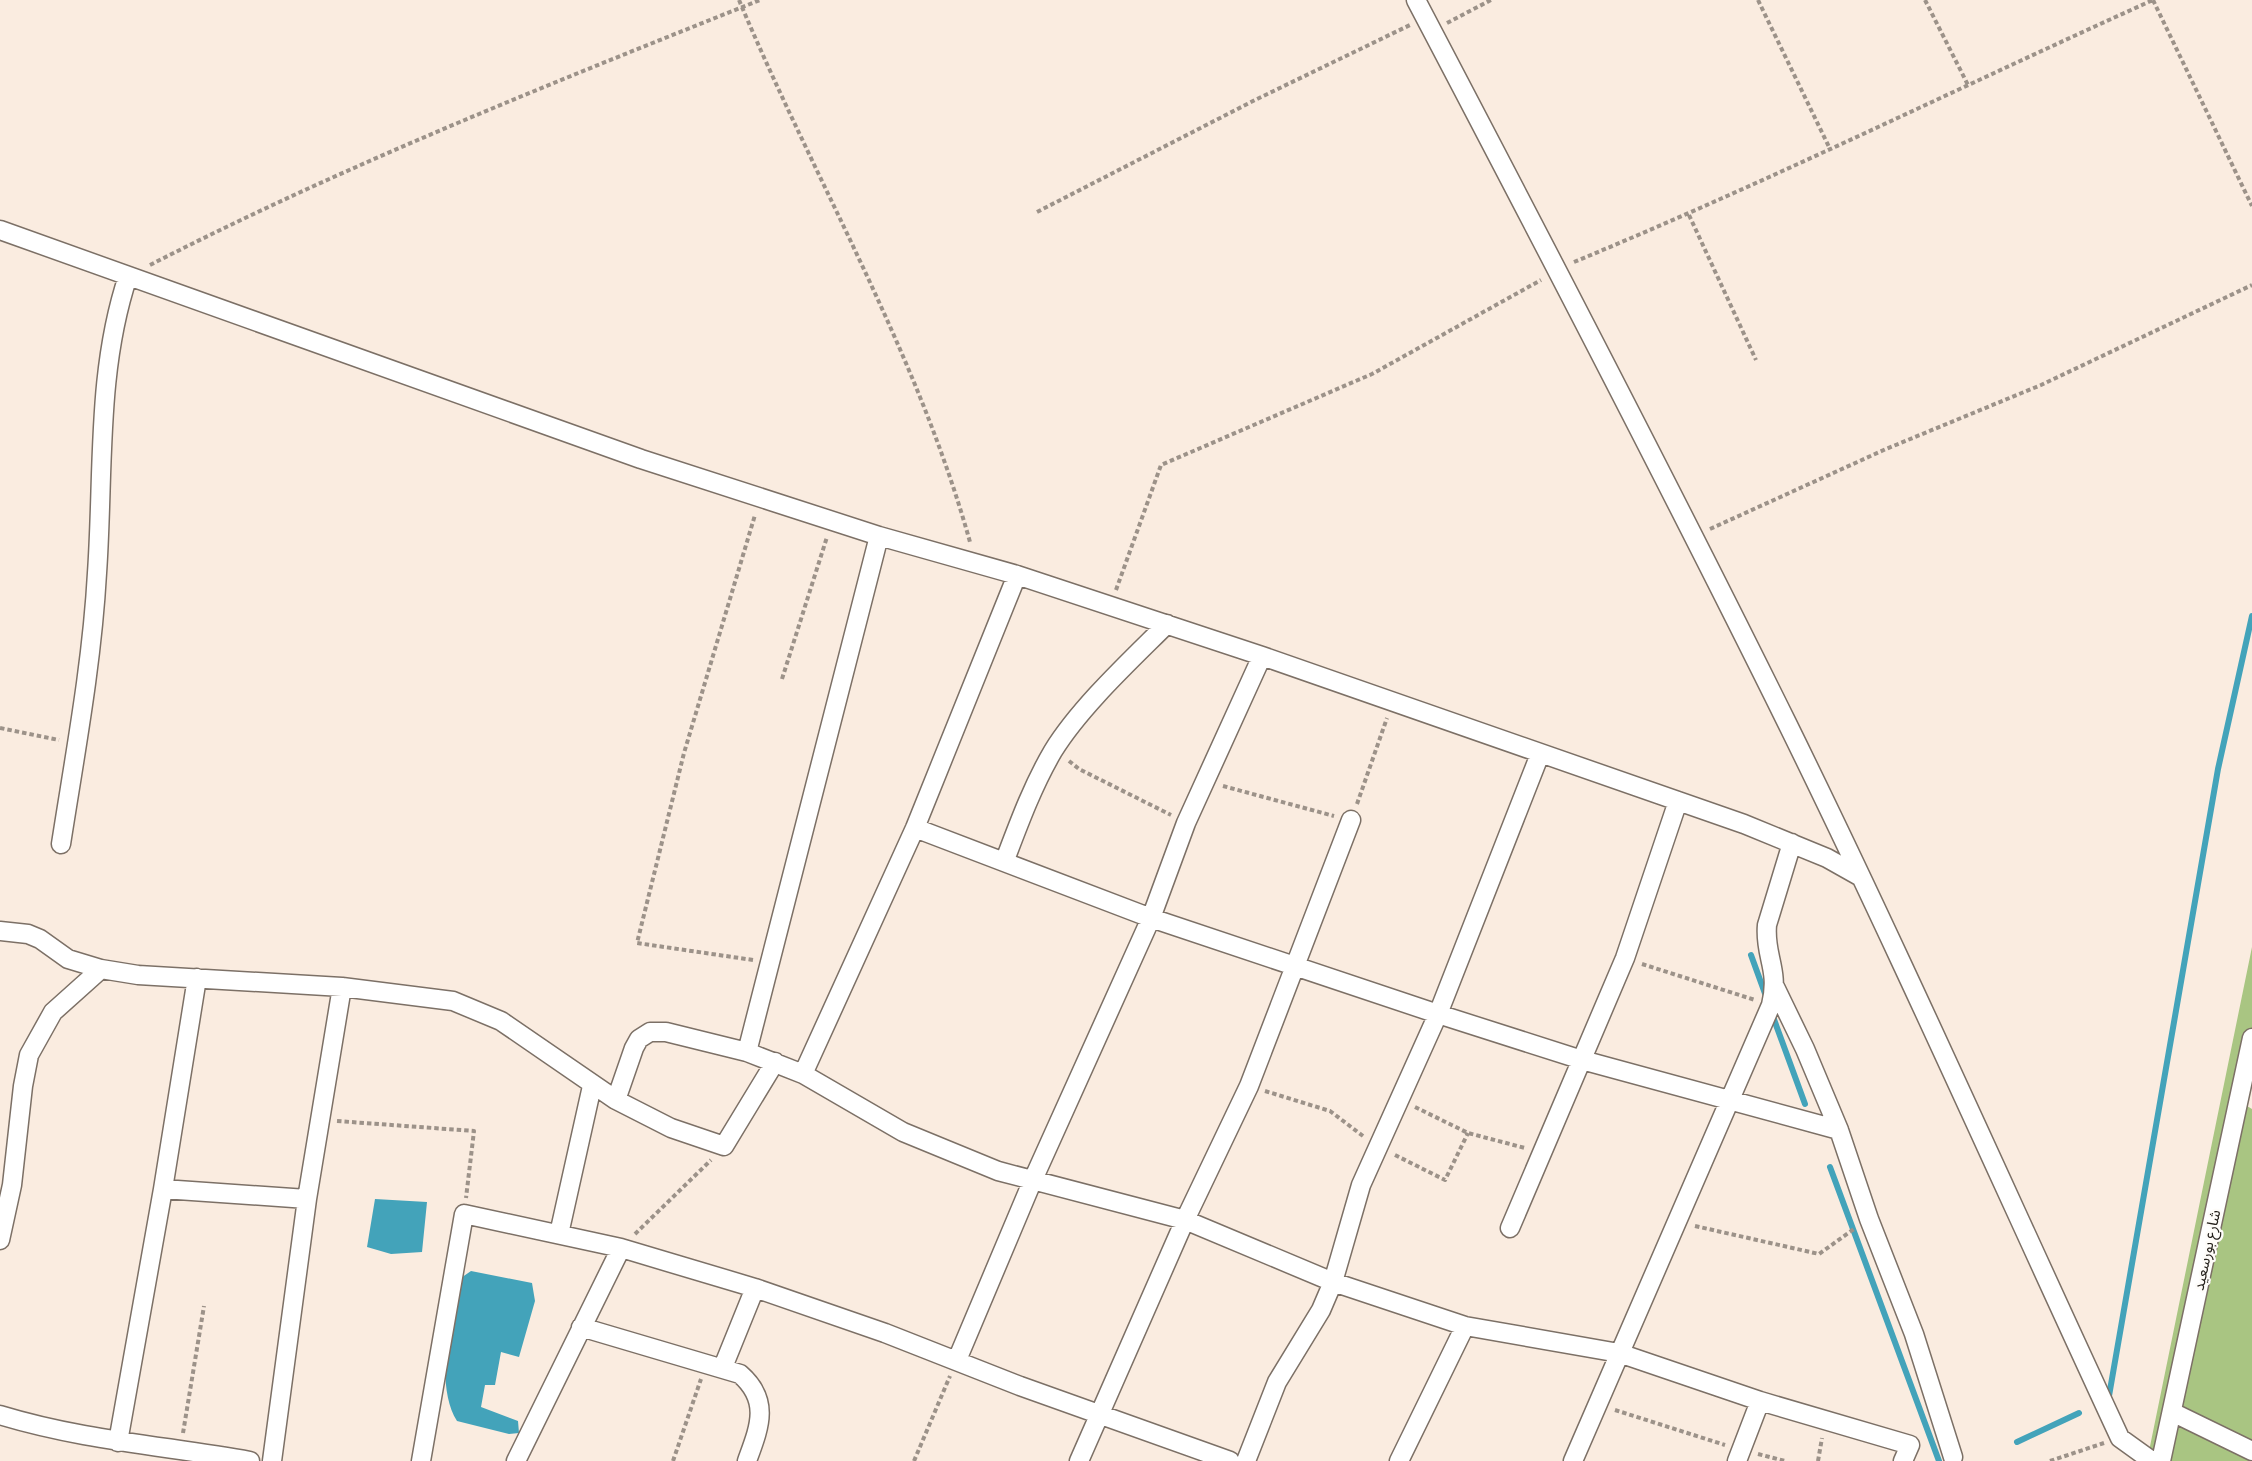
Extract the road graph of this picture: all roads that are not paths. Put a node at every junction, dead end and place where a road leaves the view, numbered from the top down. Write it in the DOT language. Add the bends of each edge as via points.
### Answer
graph roads {
  1 [pos="1416,0"];
  2 [pos="0,230"];
  3 [pos="129,276"];
  4 [pos="879,536"];
  5 [pos="1017,575"];
  6 [pos="1167,624"];
  7 [pos="1262,656"];
  8 [pos="1540,754"];
  9 [pos="1678,801"];
  10 [pos="1351,820"];
  11 [pos="915,828"];
  12 [pos="1792,843"];
  13 [pos="61,844"];
  14 [pos="1005,860"];
  15 [pos="1859,876"];
  16 [pos="1151,918"];
  17 [pos="0,931"];
  18 [pos="1295,965"];
  19 [pos="101,969"];
  20 [pos="197,978"];
  21 [pos="342,987"];
  22 [pos="1773,996"];
  23 [pos="1438,1014"];
  24 [pos="2252,1038"];
  25 [pos="747,1052"];
  26 [pos="1582,1060"];
  27 [pos="775,1062"];
  28 [pos="803,1074"];
  29 [pos="592,1086"];
  30 [pos="616,1100"];
  31 [pos="1729,1102"];
  32 [pos="1839,1130"];
  33 [pos="1032,1182"];
  34 [pos="163,1189"];
  35 [pos="307,1199"];
  36 [pos="1185,1220"];
  37 [pos="1510,1228"];
  38 [pos="559,1234"];
  39 [pos="0,1240"];
  40 [pos="621,1248"];
  41 [pos="1333,1282"];
  42 [pos="755,1288"];
  43 [pos="1465,1326"];
  44 [pos="581,1327"];
  45 [pos="1619,1353"];
  46 [pos="957,1360"];
  47 [pos="715,1365"];
  48 [pos="1760,1401"];
  49 [pos="2172,1412"];
  50 [pos="1099,1413"];
  51 [pos="0,1415"];
  52 [pos="118,1442"];
  53 [pos="2252,1451"];
  54 [pos="1739,1455"];
  55 [pos="1953,1457"];
  56 [pos="250,1461"];
  57 [pos="272,1461"];
  58 [pos="421,1461"];
  59 [pos="516,1461"];
  60 [pos="747,1461"];
  61 [pos="1079,1461"];
  62 [pos="1230,1461"];
  63 [pos="1246,1461"];
  64 [pos="1399,1461"];
  65 [pos="1573,1461"];
  66 [pos="1903,1461"];
  67 [pos="2152,1461"];
  68 [pos="2162,1461"];
  1 -- 15 [label="street" via="1564,267"];
  2 -- 3 [label="street"];
  3 -- 4 [label="street" via="510,414"];
  3 -- 13 [label="street" via="115,321 105,376 95,611"];
  4 -- 5 [label="street"];
  4 -- 25 [label="street"];
  5 -- 6 [label="street"];
  5 -- 11 [label="street"];
  6 -- 7 [label="street"];
  6 -- 14 [label="street" via="1054,750"];
  7 -- 8 [label="street"];
  7 -- 16 [label="street" via="1185,823"];
  8 -- 9 [label="street"];
  8 -- 23 [label="street"];
  9 -- 12 [label="street"];
  9 -- 26 [label="street" via="1624,958"];
  10 -- 18 [label="street"];
  11 -- 14 [label="street"];
  11 -- 28 [label="street"];
  12 -- 15 [label="street"];
  12 -- 22 [label="street" via="1767,925"];
  14 -- 16 [label="street"];
  15 -- 67 [label="street" via="2120,1438"];
  16 -- 18 [label="street"];
  16 -- 33 [label="street"];
  17 -- 19 [label="street" via="28,934 68,959"];
  18 -- 23 [label="street"];
  18 -- 36 [label="street" via="1249,1086"];
  19 -- 20 [label="street"];
  19 -- 39 [label="street" via="53,1012 29,1055 12,1185"];
  20 -- 21 [label="street"];
  20 -- 34 [label="street"];
  21 -- 29 [label="street" via="421,995 477,1009 510,1027"];
  21 -- 35 [label="street"];
  22 -- 31 [label="street"];
  22 -- 32 [label="street" via="1805,1049"];
  23 -- 26 [label="street"];
  23 -- 41 [label="street" via="1377,1147 1350,1217"];
  24 -- 49 [label="street, شارع بورسعيد"];
  25 -- 27 [label="street"];
  25 -- 30 [label="street" via="666,1032 650,1032 633,1048"];
  26 -- 31 [label="street"];
  26 -- 37 [label="street"];
  27 -- 28 [label="street"];
  27 -- 30 [label="street" via="724,1146 671,1128"];
  28 -- 33 [label="street" via="903,1132"];
  29 -- 30 [label="street"];
  29 -- 38 [label="street"];
  31 -- 32 [label="street"];
  31 -- 45 [label="street"];
  32 -- 55 [label="street" via="1914,1334"];
  33 -- 36 [label="street"];
  33 -- 46 [label="street"];
  34 -- 35 [label="street"];
  34 -- 52 [label="street"];
  35 -- 57 [label="street"];
  36 -- 41 [label="street"];
  36 -- 50 [label="street"];
  38 -- 40 [label="street"];
  38 -- 58 [label="street" via="464,1214"];
  40 -- 42 [label="street"];
  40 -- 44 [label="street"];
  41 -- 43 [label="street"];
  41 -- 63 [label="street" via="1321,1310 1277,1382"];
  42 -- 46 [label="street"];
  42 -- 47 [label="street"];
  43 -- 45 [label="street"];
  43 -- 64 [label="street"];
  44 -- 47 [label="street"];
  44 -- 59 [label="street"];
  45 -- 48 [label="street"];
  45 -- 65 [label="street"];
  46 -- 50 [label="street"];
  47 -- 60 [label="street" via="740,1374 758,1398 761,1416"];
  48 -- 54 [label="street"];
  48 -- 66 [label="street" via="1910,1445"];
  49 -- 53 [label="street"];
  49 -- 68 [label="street, شارع بورسعيد"];
  50 -- 61 [label="street"];
  50 -- 62 [label="street"];
  51 -- 52 [label="street"];
  52 -- 56 [label="street"];
}
